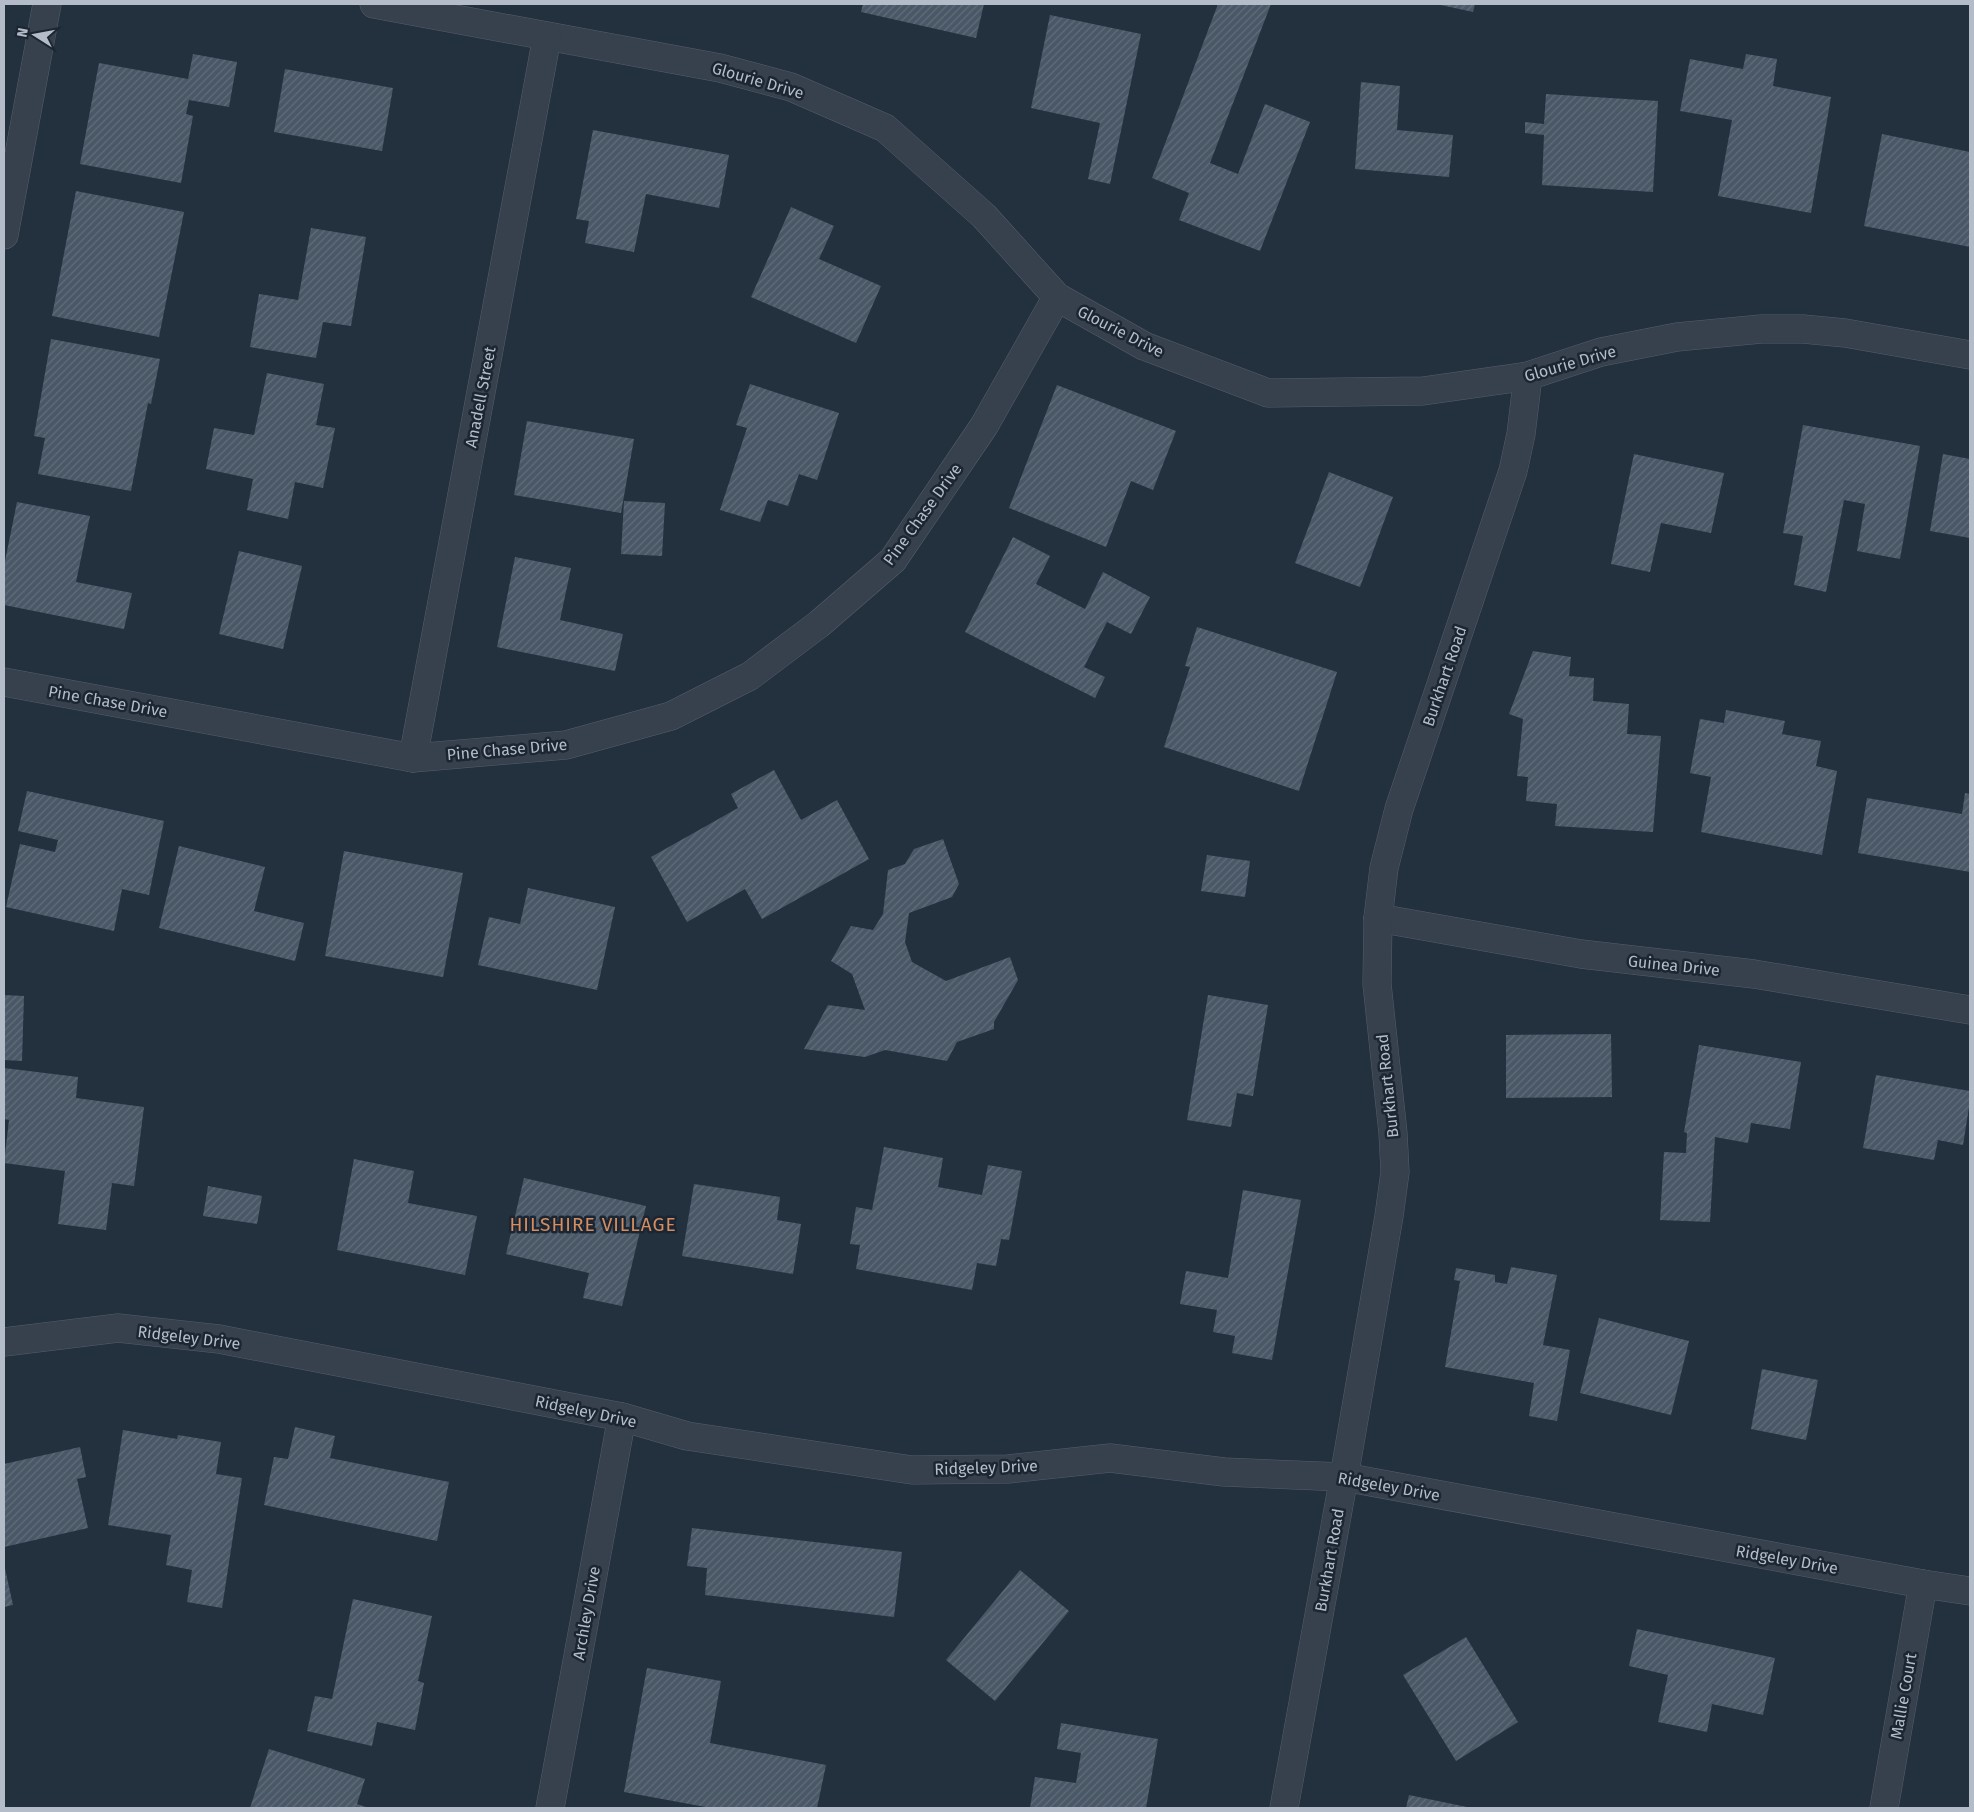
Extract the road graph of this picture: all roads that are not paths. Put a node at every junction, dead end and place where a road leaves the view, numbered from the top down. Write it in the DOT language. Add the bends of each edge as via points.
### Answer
graph roads {
  1 [pos="47,4"];
  2 [pos="374,4"];
  3 [pos="547,37"];
  4 [pos="4,235"];
  5 [pos="1057,297"];
  6 [pos="1970,355"];
  7 [pos="1528,376"];
  8 [pos="4,682"];
  9 [pos="413,758"];
  10 [pos="1378,918"];
  11 [pos="1970,1010"];
  12 [pos="4,1342"];
  13 [pos="622,1417"];
  14 [pos="1344,1477"];
  15 [pos="1922,1584"];
  16 [pos="1970,1591"];
  17 [pos="550,1808"];
  18 [pos="1284,1808"];
  19 [pos="1884,1808"];
  1 -- 4 [label="street"];
  2 -- 3 [label="street, Glourie Drive"];
  3 -- 5 [label="street, Glourie Drive" via="720,68 782,84 885,128 984,216"];
  3 -- 9 [label="street, Anadell Street"];
  5 -- 7 [label="street, Glourie Drive" via="1144,346 1268,393 1423,391"];
  5 -- 9 [label="street, Pine Chase Drive" via="984,426 893,560 819,624 750,676 672,716 566,745"];
  6 -- 7 [label="street, Glourie Drive" via="1844,333 1761,328 1677,336 1601,352"];
  7 -- 10 [label="street, Burkhart Road" via="1513,471 1399,809 1384,868"];
  8 -- 9 [label="street, Pine Chase Drive"];
  10 -- 11 [label="street, Guinea Drive" via="1580,954 1754,974"];
  10 -- 14 [label="street, Burkhart Road" via="1377,984 1395,1172"];
  12 -- 13 [label="street, Ridgeley Drive" via="118,1328 219,1339"];
  13 -- 14 [label="street, Ridgeley Drive" via="687,1436 912,1470 1008,1468 1110,1458 1224,1472"];
  13 -- 17 [label="street, Archley Drive"];
  14 -- 15 [label="street, Ridgeley Drive"];
  14 -- 18 [label="street, Burkhart Road"];
  15 -- 16 [label="street, Ridgeley Drive"];
  15 -- 19 [label="street, Mallie Court"];
}
